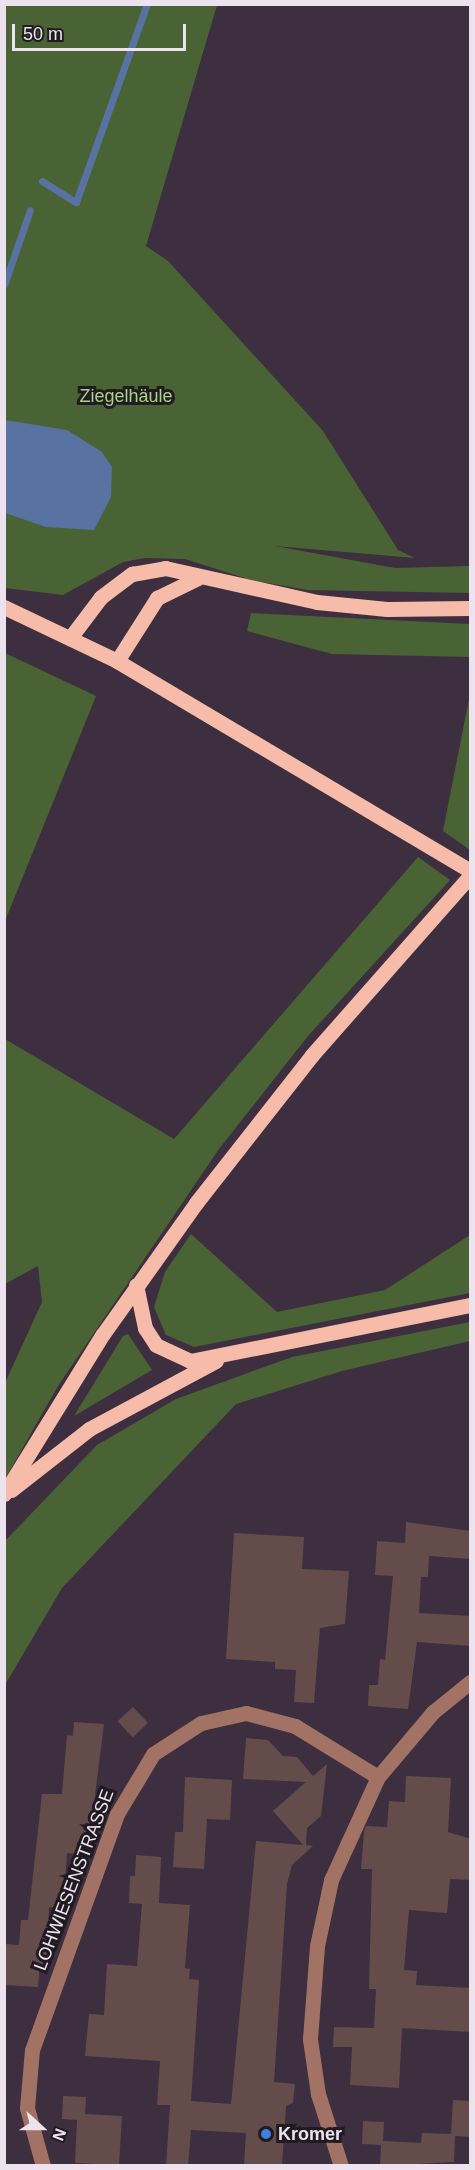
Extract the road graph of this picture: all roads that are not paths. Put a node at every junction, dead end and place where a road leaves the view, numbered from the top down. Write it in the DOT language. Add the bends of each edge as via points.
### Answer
graph roads {
  1 [pos="198,579"];
  2 [pos="4,608"];
  3 [pos="471,608"];
  4 [pos="70,638"];
  5 [pos="117,661"];
  6 [pos="471,871"];
  7 [pos="471,876"];
  8 [pos="136,1285"];
  9 [pos="471,1305"];
  10 [pos="222,1358"];
  11 [pos="4,1494"];
  12 [pos="471,1682"];
  13 [pos="378,1777"];
  14 [pos="43,2166"];
  15 [pos="341,2166"];
  1 -- 3 [label="main road" via="353,607"];
  1 -- 4 [label="main road" via="165,568 132,574 101,597"];
  1 -- 5 [label="main road" via="157,598"];
  2 -- 4 [label="main road"];
  4 -- 5 [label="main road"];
  5 -- 6 [label="main road"];
  7 -- 8 [label="main road" via="312,1055"];
  8 -- 10 [label="main road" via="145,1328 156,1345 190,1361"];
  8 -- 11 [label="main road"];
  9 -- 10 [label="main road" via="308,1334"];
  10 -- 11 [label="main road" via="89,1429"];
  12 -- 13 [label="street" via="432,1712"];
  13 -- 14 [label="street, LOHWIESENSTRASSE" via="295,1726 246,1713 201,1723 153,1754 117,1814 32,2050 27,2108"];
  13 -- 15 [label="street" via="331,1880 312,2003 318,2094"];
}
